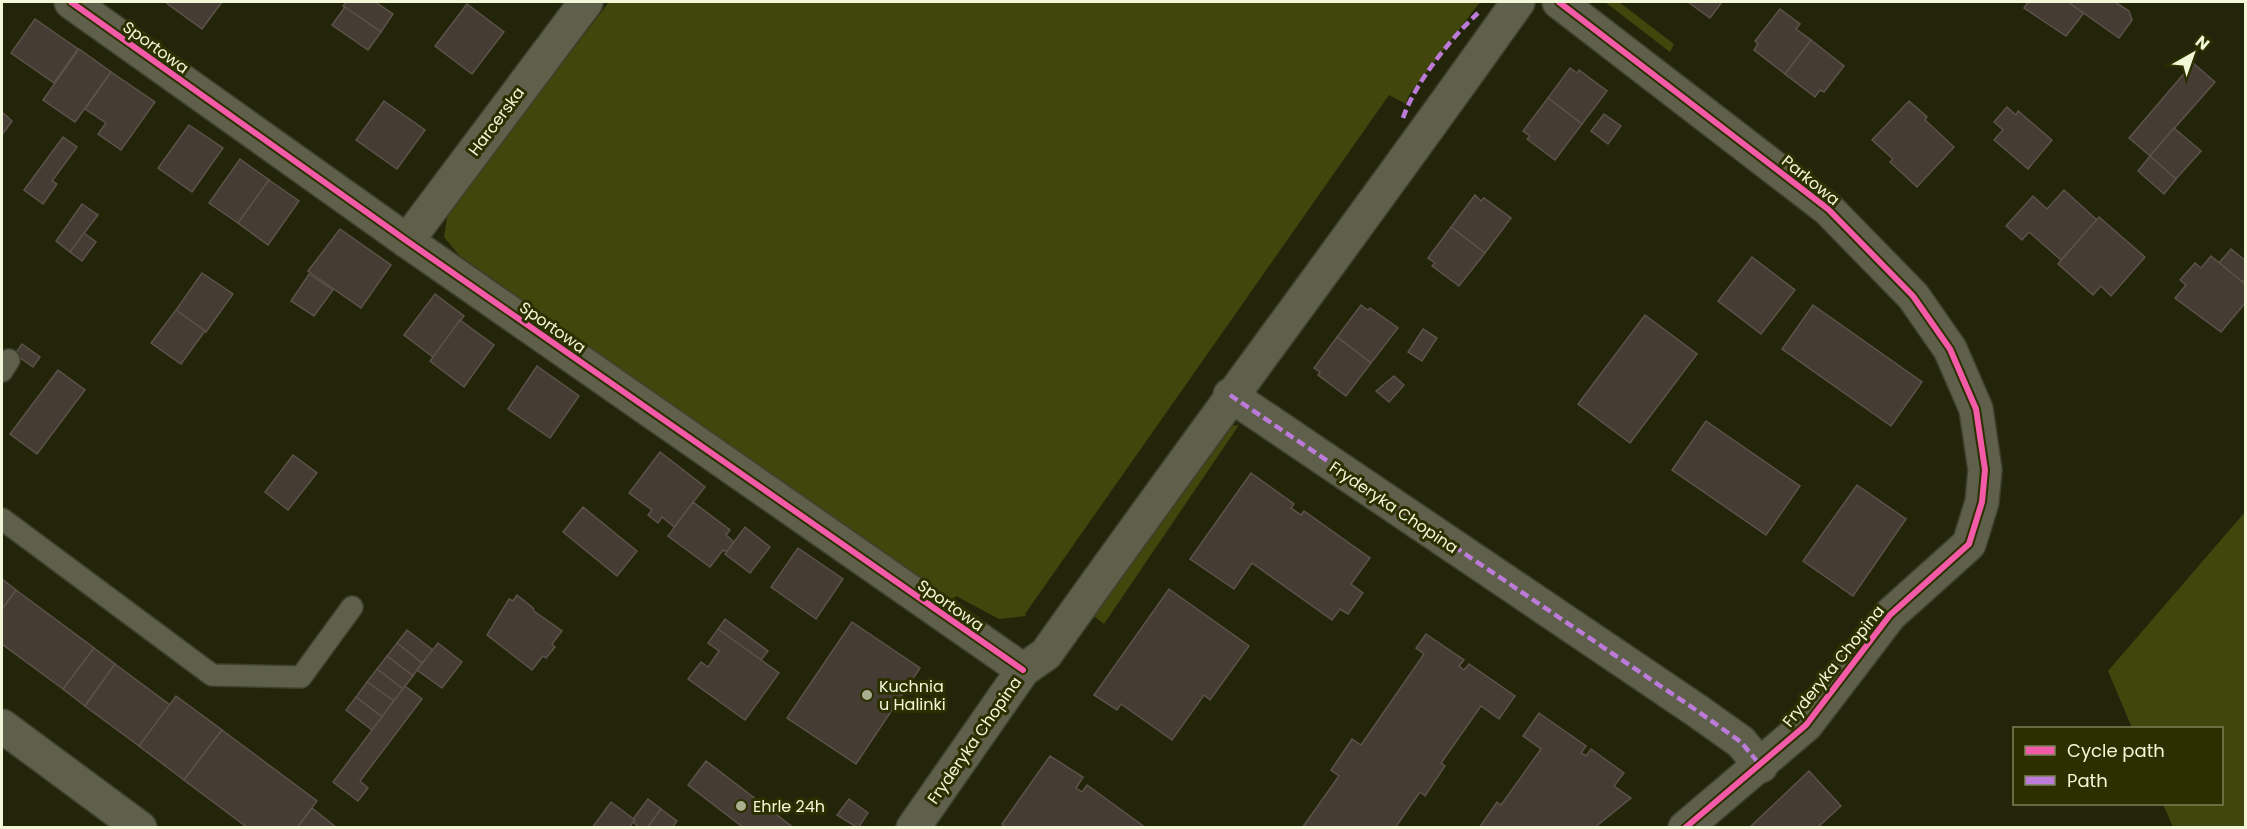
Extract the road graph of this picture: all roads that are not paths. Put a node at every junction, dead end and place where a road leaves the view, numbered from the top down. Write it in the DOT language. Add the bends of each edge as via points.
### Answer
graph roads {
  1 [pos="71,2"];
  2 [pos="586,2"];
  3 [pos="1518,2"];
  4 [pos="1559,2"];
  5 [pos="407,241"];
  6 [pos="1230,396"];
  7 [pos="1985,470"];
  8 [pos="2,519"];
  9 [pos="352,607"];
  10 [pos="1023,670"];
  11 [pos="4,732"];
  12 [pos="1761,766"];
  13 [pos="140,828"];
  14 [pos="913,828"];
  15 [pos="1685,828"];
  1 -- 5 [label="street, Sportowa"];
  2 -- 5 [label="street, Harcerska"];
  3 -- 6 [label="street, Fryderyka Chopina" via="1402,166"];
  4 -- 7 [label="street, Parkowa" via="1828,209 1913,296 1950,349 1976,409"];
  5 -- 10 [label="street, Sportowa"];
  6 -- 10 [label="street, Fryderyka Chopina" via="1046,654"];
  6 -- 12 [label="street, Fryderyka Chopina" via="1696,710 1741,742"];
  7 -- 12 [label="street, Fryderyka Chopina" via="1982,502 1969,544 1890,615 1806,725"];
  8 -- 9 [label="lane" via="212,675 301,677"];
  10 -- 14 [label="street, Fryderyka Chopina"];
  11 -- 13 [label="street"];
  12 -- 15 [label="street, Fryderyka Chopina"];
}
